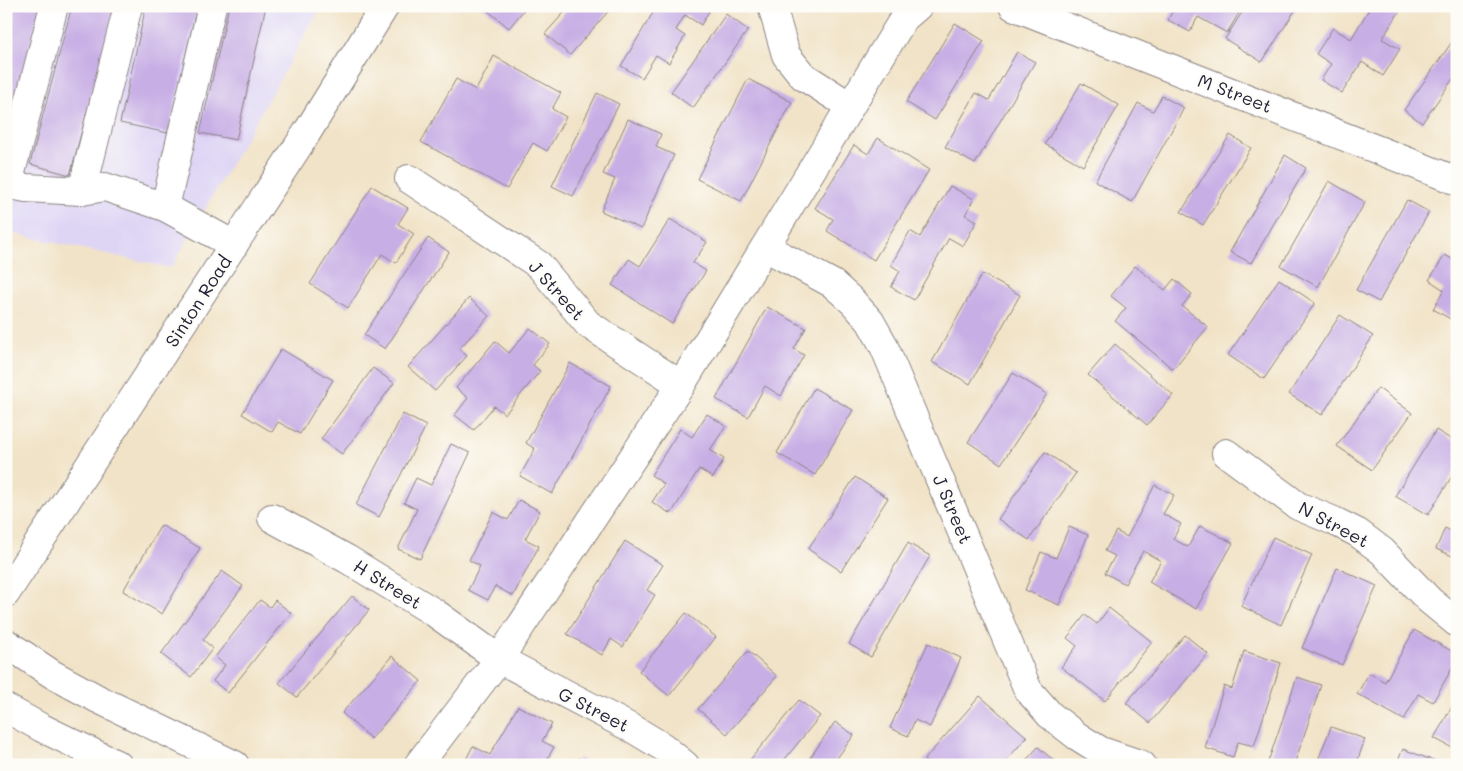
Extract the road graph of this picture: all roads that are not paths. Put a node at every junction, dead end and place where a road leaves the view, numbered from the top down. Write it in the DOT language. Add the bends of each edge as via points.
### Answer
graph roads {
  1 [pos="54,6"];
  2 [pos="128,6"];
  3 [pos="212,6"];
  4 [pos="385,6"];
  5 [pos="772,6"];
  6 [pos="918,6"];
  7 [pos="1013,6"];
  8 [pos="850,106"];
  9 [pos="409,179"];
  10 [pos="1457,181"];
  11 [pos="7,184"];
  12 [pos="82,191"];
  13 [pos="165,207"];
  14 [pos="234,245"];
  15 [pos="765,247"];
  16 [pos="681,385"];
  17 [pos="1226,453"];
  18 [pos="272,518"];
  19 [pos="6,593"];
  20 [pos="1457,623"];
  21 [pos="6,643"];
  22 [pos="499,660"];
  23 [pos="6,708"];
  24 [pos="118,765"];
  25 [pos="235,765"];
  26 [pos="418,765"];
  27 [pos="685,765"];
  28 [pos="1142,765"];
  1 -- 11 [label="street"];
  2 -- 12 [label="street"];
  3 -- 13 [label="street"];
  4 -- 14 [label="street, Sinton Road"];
  5 -- 8 [label="street" via="786,55 803,76"];
  6 -- 8 [label="street" via="904,18"];
  7 -- 10 [label="street, M Street"];
  8 -- 15 [label="street"];
  9 -- 16 [label="street, J Street" via="539,265 588,324"];
  11 -- 12 [label="street"];
  12 -- 13 [label="street" via="105,187"];
  13 -- 14 [label="street"];
  14 -- 19 [label="street, Sinton Road"];
  15 -- 16 [label="street"];
  15 -- 28 [label="street, J Street" via="833,284 870,321 883,344 1028,690 1050,715 1077,736 1101,751"];
  16 -- 22 [label="street"];
  17 -- 20 [label="street, N Street" via="1298,506 1358,533 1382,550 1429,600"];
  18 -- 22 [label="street, H Street" via="427,608"];
  21 -- 25 [label="street" via="83,691"];
  22 -- 26 [label="street"];
  22 -- 27 [label="street, G Street" via="635,730"];
  23 -- 24 [label="street"];
}
